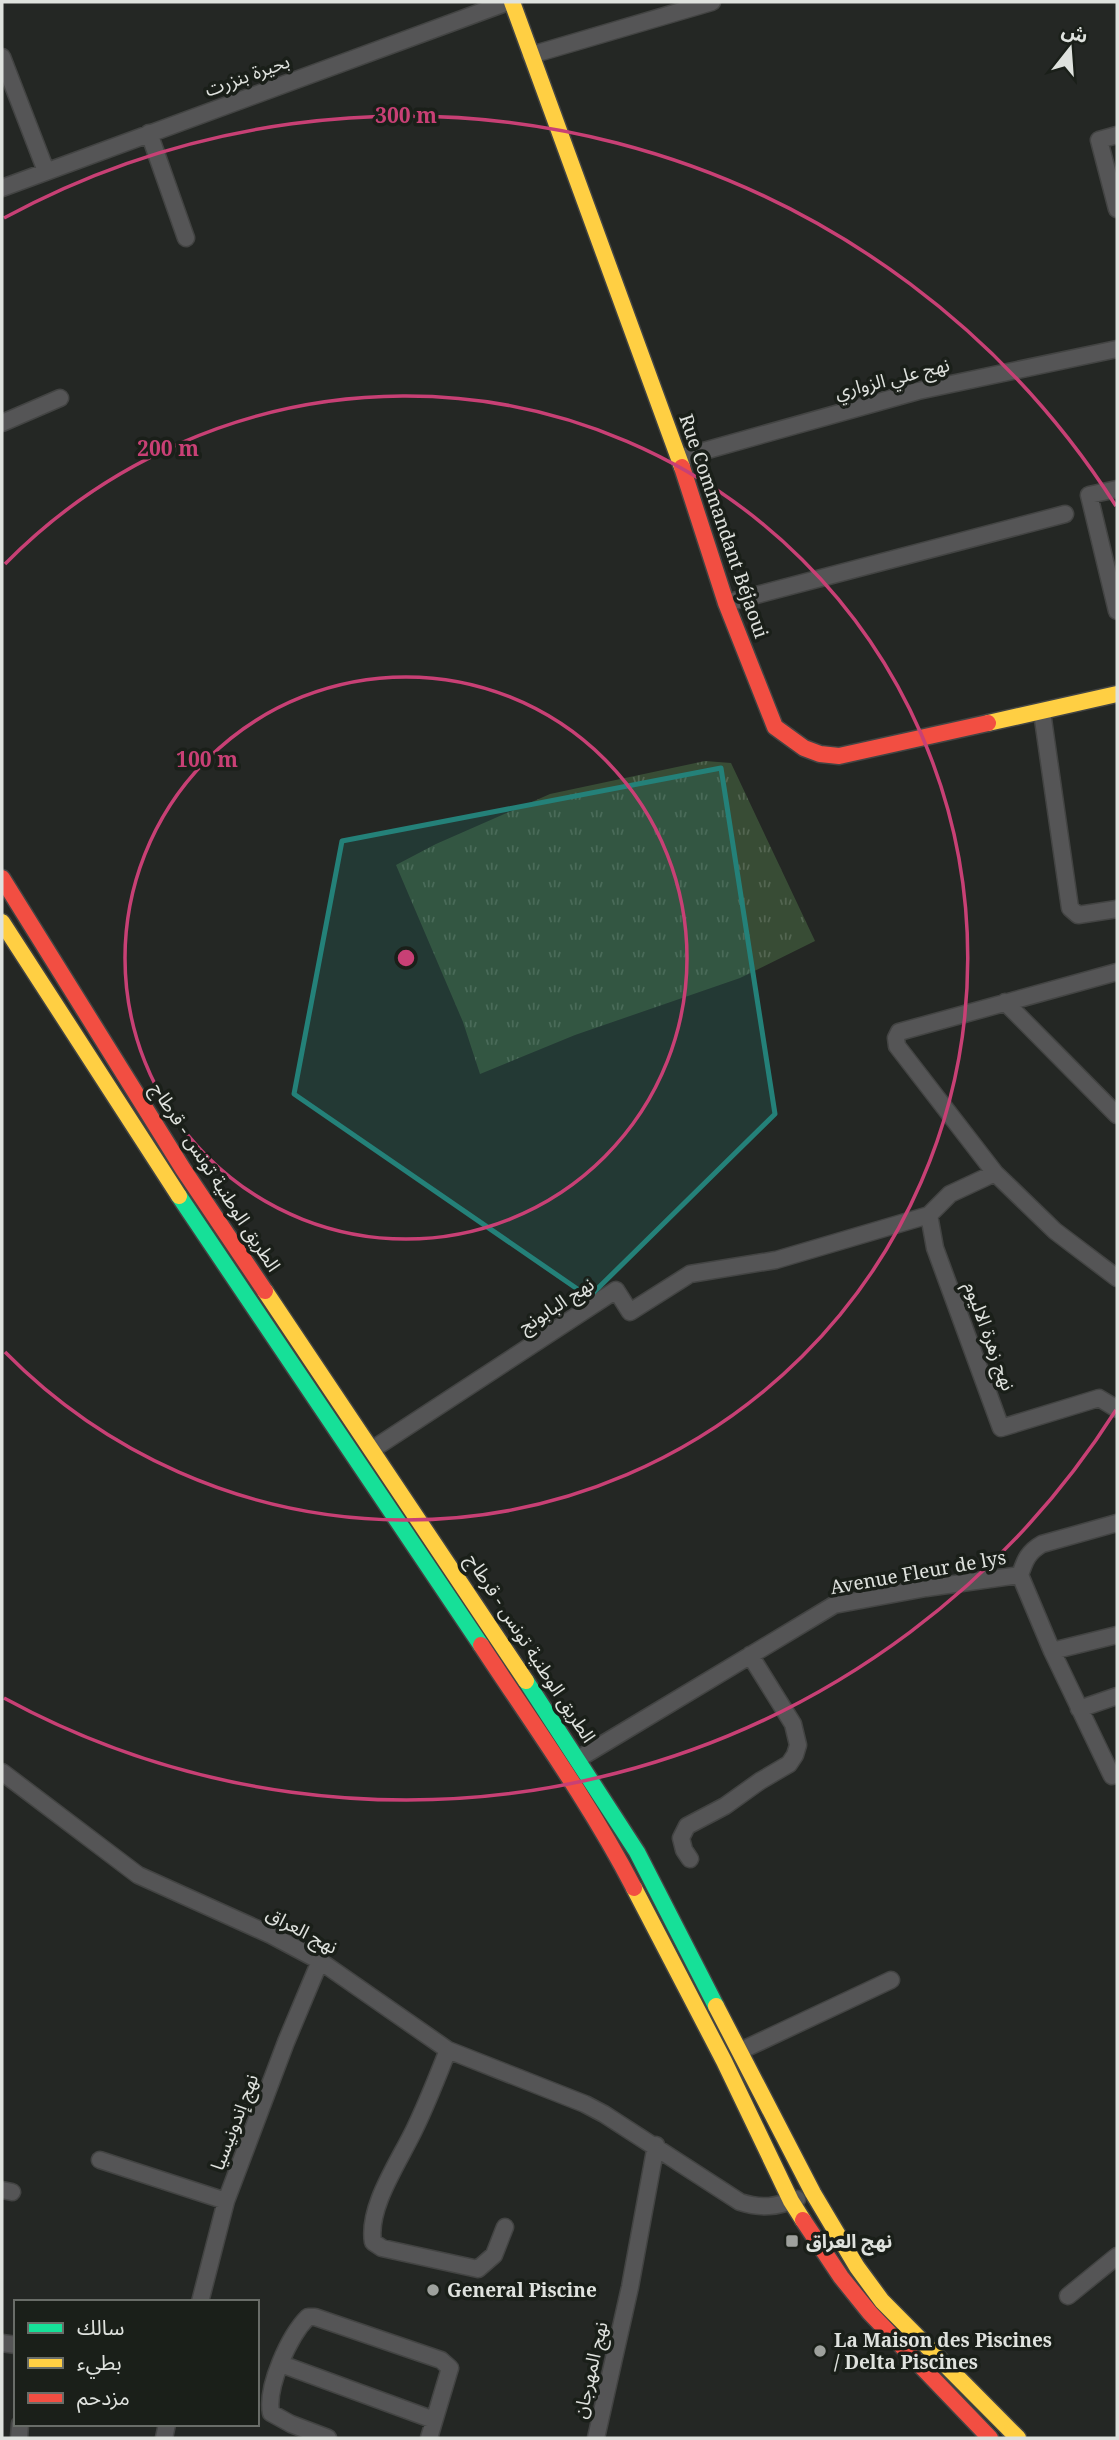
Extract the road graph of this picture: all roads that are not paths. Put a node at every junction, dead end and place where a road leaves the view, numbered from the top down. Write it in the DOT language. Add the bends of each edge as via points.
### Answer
graph roads {
  1 [pos="510,2"];
  2 [pos="712,2"];
  3 [pos="531,55"];
  4 [pos="2,57"];
  5 [pos="149,133"];
  6 [pos="1117,135"];
  7 [pos="46,171"];
  8 [pos="2,188"];
  9 [pos="1117,209"];
  10 [pos="186,238"];
  11 [pos="1117,349"];
  12 [pos="60,398"];
  13 [pos="2,423"];
  14 [pos="679,457"];
  15 [pos="1117,489"];
  16 [pos="1065,514"];
  17 [pos="1114,582"];
  18 [pos="726,603"];
  19 [pos="1117,611"];
  20 [pos="1117,694"];
  21 [pos="1042,712"];
  22 [pos="2,878"];
  23 [pos="1117,909"];
  24 [pos="2,922"];
  25 [pos="1117,972"];
  26 [pos="1005,1002"];
  27 [pos="1117,1115"];
  28 [pos="995,1173"];
  29 [pos="929,1215"];
  30 [pos="1117,1278"];
  31 [pos="1117,1391"];
  32 [pos="1099,1398"];
  33 [pos="1117,1409"];
  34 [pos="373,1449"];
  35 [pos="1117,1523"];
  36 [pos="1020,1575"];
  37 [pos="1117,1635"];
  38 [pos="1052,1651"];
  39 [pos="750,1655"];
  40 [pos="1117,1696"];
  41 [pos="1079,1709"];
  42 [pos="578,1759"];
  43 [pos="2,1774"];
  44 [pos="1112,1776"];
  45 [pos="690,1859"];
  46 [pos="320,1961"];
  47 [pos="891,1980"];
  48 [pos="448,2050"];
  49 [pos="740,2051"];
  50 [pos="656,2145"];
  51 [pos="100,2160"];
  52 [pos="813,2193"];
  53 [pos="226,2201"];
  54 [pos="792,2201"];
  55 [pos="505,2227"];
  56 [pos="1117,2256"];
  57 [pos="1068,2296"];
  58 [pos="201,2300"];
  59 [pos="281,2364"];
  60 [pos="435,2420"];
  61 [pos="328,2438"];
  62 [pos="429,2438"];
  63 [pos="596,2438"];
  64 [pos="990,2438"];
  65 [pos="1018,2438"];
  1 -- 3 [label="main road, Rue Commandant Béjaoui"];
  1 -- 5 [label="street, بحيرة بنزرت"];
  2 -- 3 [label="street"];
  3 -- 14 [label="main road, Rue Commandant Béjaoui"];
  4 -- 7 [label="street"];
  5 -- 7 [label="street, بحيرة بنزرت"];
  5 -- 10 [label="street"];
  6 -- 9 [label="street" via="1099,140"];
  7 -- 8 [label="street, بحيرة بنزرت"];
  11 -- 14 [label="street, نهج علي الزواري" via="918,391"];
  12 -- 13 [label="street"];
  14 -- 18 [label="main road, Rue Commandant Béjaoui"];
  15 -- 17 [label="street" via="1089,495"];
  16 -- 18 [label="street"];
  17 -- 19 [label="street"];
  18 -- 21 [label="main road, Rue Commandant Béjaoui" via="775,727 808,752 839,755"];
  20 -- 21 [label="main road, Rue Commandant Béjaoui"];
  21 -- 23 [label="street" via="1070,908 1078,915"];
  22 -- 34 [label="main road, الطريق الوطنية تونس - قرطاج" via="183,1169"];
  24 -- 54 [label="main road, الطريق الوطنية تونس - قرطاج" via="167,1179 561,1766 605,1838 724,2061"];
  25 -- 26 [label="street"];
  26 -- 27 [label="street"];
  26 -- 28 [label="street" via="899,1032 896,1038 897,1046"];
  28 -- 29 [label="street" via="950,1194"];
  28 -- 30 [label="street" via="1055,1231"];
  29 -- 32 [label="street, نهج زهرة الاليوم" via="935,1248 1001,1428"];
  29 -- 34 [label="street, نهج البابونج" via="776,1260 690,1274 630,1312 616,1290"];
  31 -- 32 [label="street"];
  32 -- 33 [label="street"];
  34 -- 42 [label="main road, الطريق الوطنية تونس - قرطاج"];
  35 -- 36 [label="street, Avenue Fleur de lys" via="1042,1544 1031,1550"];
  36 -- 38 [label="street"];
  36 -- 39 [label="street, Avenue Fleur de lys" via="834,1605"];
  37 -- 38 [label="street"];
  38 -- 41 [label="street"];
  39 -- 42 [label="street, Avenue Fleur de lys"];
  39 -- 45 [label="street" via="793,1724 798,1745 789,1764 687,1826 681,1838"];
  40 -- 41 [label="street"];
  41 -- 44 [label="street"];
  42 -- 49 [label="main road, الطريق الوطنية تونس - قرطاج" via="637,1852"];
  43 -- 46 [label="street, نهج العراق" via="138,1875"];
  46 -- 48 [label="street, نهج العراق"];
  46 -- 53 [label="street, نهج إندونيسيا"];
  47 -- 49 [label="street"];
  48 -- 50 [label="street, نهج العراق" via="585,2104"];
  48 -- 55 [label="street" via="384,2190 373,2220 373,2242 382,2248 478,2269 494,2255"];
  49 -- 52 [label="main road, الطريق الوطنية تونس - قرطاج"];
  50 -- 54 [label="street, نهج العراق" via="740,2202 757,2207"];
  50 -- 63 [label="street, نهج المهرجان"];
  51 -- 53 [label="street"];
  52 -- 54 [label="street, نهج العراق"];
  52 -- 65 [label="main road, الطريق الوطنية تونس - قرطاج" via="882,2301"];
  53 -- 58 [label="street, نهج إندونيسيا"];
  54 -- 64 [label="main road, الطريق الوطنية تونس - قرطاج" via="870,2313"];
  56 -- 57 [label="street"];
  59 -- 60 [label="street"];
  59 -- 60 [label="street" via="300,2325 315,2316 441,2360 450,2368"];
  59 -- 61 [label="street" via="271,2390 271,2413"];
  60 -- 62 [label="street"];
}
